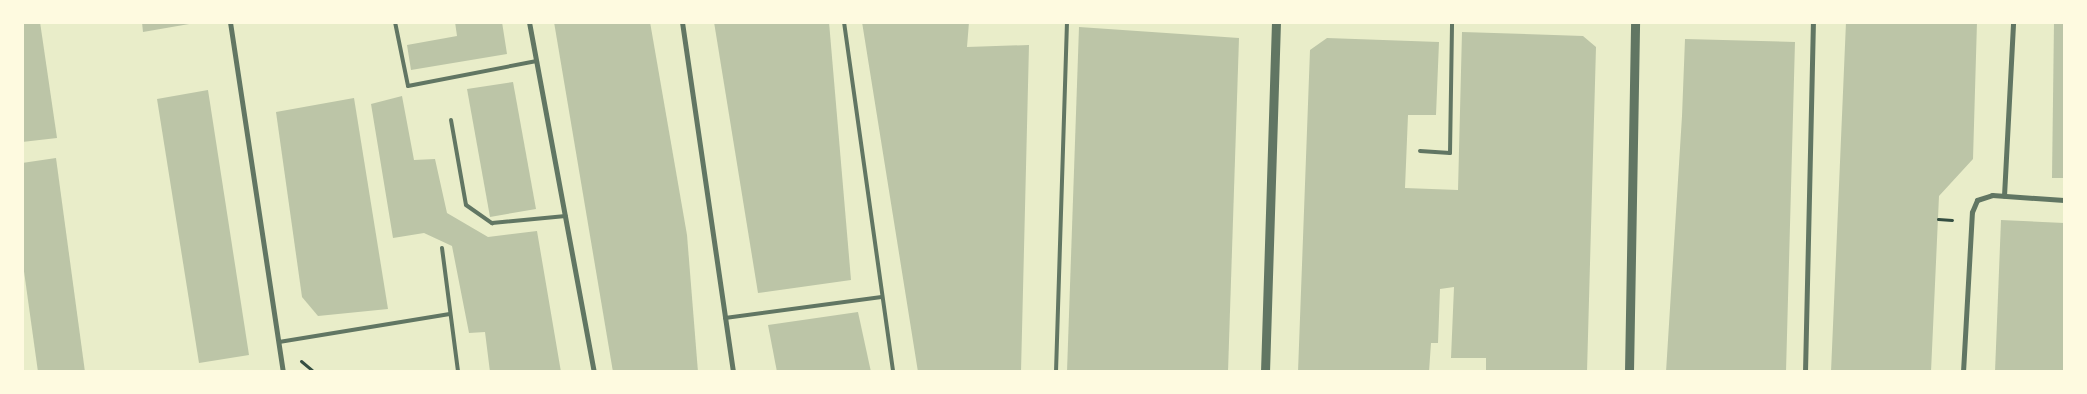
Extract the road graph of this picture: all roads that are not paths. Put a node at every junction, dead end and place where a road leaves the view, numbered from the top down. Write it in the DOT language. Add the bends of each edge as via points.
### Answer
graph roads {
  1 [pos="230,22"];
  2 [pos="395,22"];
  3 [pos="529,22"];
  4 [pos="682,22"];
  5 [pos="844,22"];
  6 [pos="1067,22"];
  7 [pos="1276,22"];
  8 [pos="1452,22"];
  9 [pos="1635,22"];
  10 [pos="1813,22"];
  11 [pos="2013,22"];
  12 [pos="537,61"];
  13 [pos="451,120"];
  14 [pos="1420,151"];
  15 [pos="2004,196"];
  16 [pos="2064,200"];
  17 [pos="566,216"];
  18 [pos="442,248"];
  19 [pos="882,298"];
  20 [pos="450,314"];
  21 [pos="725,318"];
  22 [pos="280,342"];
  23 [pos="283,372"];
  24 [pos="458,372"];
  25 [pos="594,372"];
  26 [pos="733,372"];
  27 [pos="893,372"];
  28 [pos="1056,372"];
  29 [pos="1266,372"];
  30 [pos="1629,372"];
  31 [pos="1805,372"];
  32 [pos="1963,372"];
  1 -- 22 [label="street"];
  2 -- 12 [label="lane" via="408,86"];
  3 -- 12 [label="street"];
  4 -- 21 [label="street"];
  5 -- 19 [label="lane"];
  6 -- 28 [label="lane"];
  7 -- 29 [label="street"];
  8 -- 14 [label="lane" via="1450,153"];
  9 -- 30 [label="street"];
  10 -- 31 [label="street"];
  11 -- 15 [label="street"];
  12 -- 17 [label="street"];
  13 -- 17 [label="lane" via="466,205 492,223"];
  15 -- 16 [label="street"];
  15 -- 32 [label="street" via="1992,195 1977,200 1972,212"];
  17 -- 25 [label="street"];
  18 -- 20 [label="lane"];
  19 -- 21 [label="lane"];
  19 -- 27 [label="lane"];
  20 -- 22 [label="lane"];
  20 -- 24 [label="lane"];
  21 -- 26 [label="street"];
  22 -- 23 [label="street"];
}
